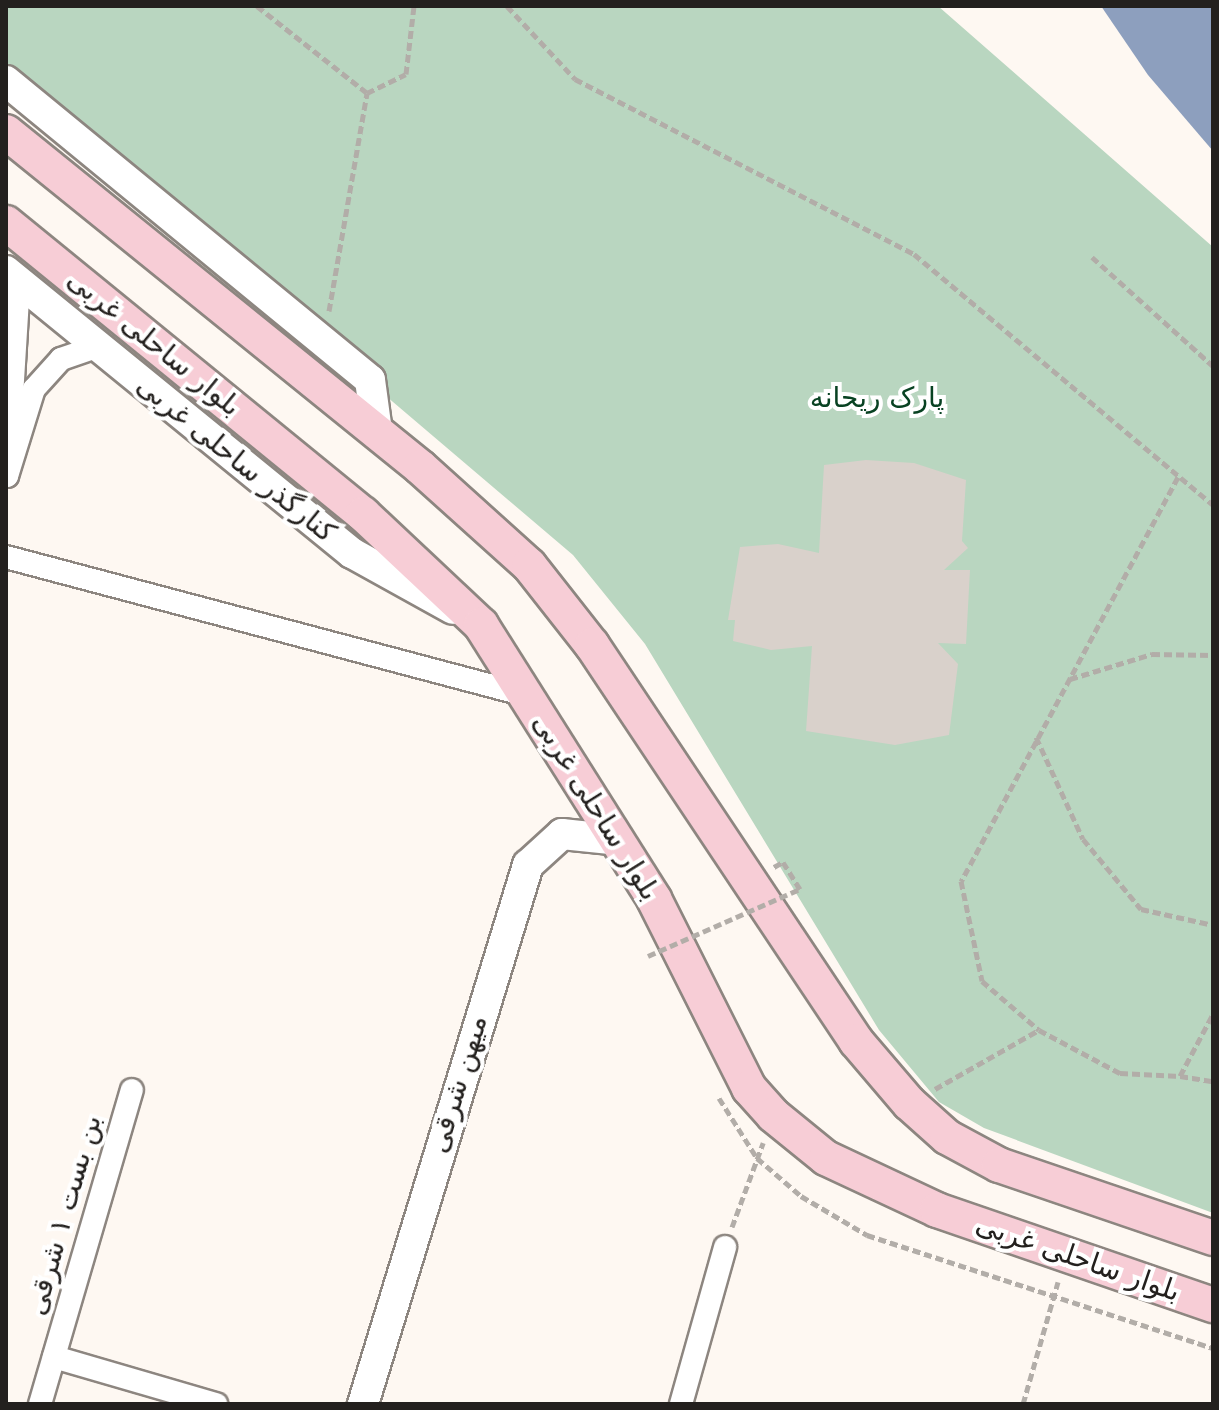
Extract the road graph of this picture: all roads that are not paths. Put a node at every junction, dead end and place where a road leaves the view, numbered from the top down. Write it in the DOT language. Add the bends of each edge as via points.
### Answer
graph roads {
  1 [pos="6,81"];
  2 [pos="6,132"];
  3 [pos="6,223"];
  4 [pos="12,277"];
  5 [pos="98,346"];
  6 [pos="377,432"];
  7 [pos="6,477"];
  8 [pos="6,557"];
  9 [pos="481,625"];
  10 [pos="526,695"];
  11 [pos="618,840"];
  12 [pos="132,1090"];
  13 [pos="1213,1238"];
  14 [pos="725,1247"];
  15 [pos="1213,1305"];
  16 [pos="54,1357"];
  17 [pos="40,1404"];
  18 [pos="216,1404"];
  19 [pos="363,1404"];
  20 [pos="681,1404"];
  1 -- 6 [label="street" via="370,380"];
  2 -- 6 [label="main road"];
  3 -- 9 [label="main road, بلوار ساحلی غربی" via="363,514"];
  4 -- 5 [label="street, کنارگذر ساحلی غربی"];
  4 -- 7 [label="street"];
  5 -- 7 [label="street" via="61,359 34,389"];
  5 -- 9 [label="street, کنارگذر ساحلی غربی" via="352,553"];
  6 -- 13 [label="main road" via="529,565 601,658 856,1041 909,1103 947,1137 999,1165"];
  8 -- 10 [label="street"];
  9 -- 10 [label="main road, بلوار ساحلی غربی"];
  10 -- 11 [label="main road, بلوار ساحلی غربی"];
  11 -- 15 [label="main road, بلوار ساحلی غربی" via="749,1088 826,1158 937,1210"];
  11 -- 19 [label="street, میهن شرقی" via="562,834 528,865"];
  12 -- 16 [label="street, بن بست ۱ شرقی"];
  14 -- 20 [label="street"];
  16 -- 17 [label="street, بن بست ۱ شرقی"];
  16 -- 18 [label="street"];
}
